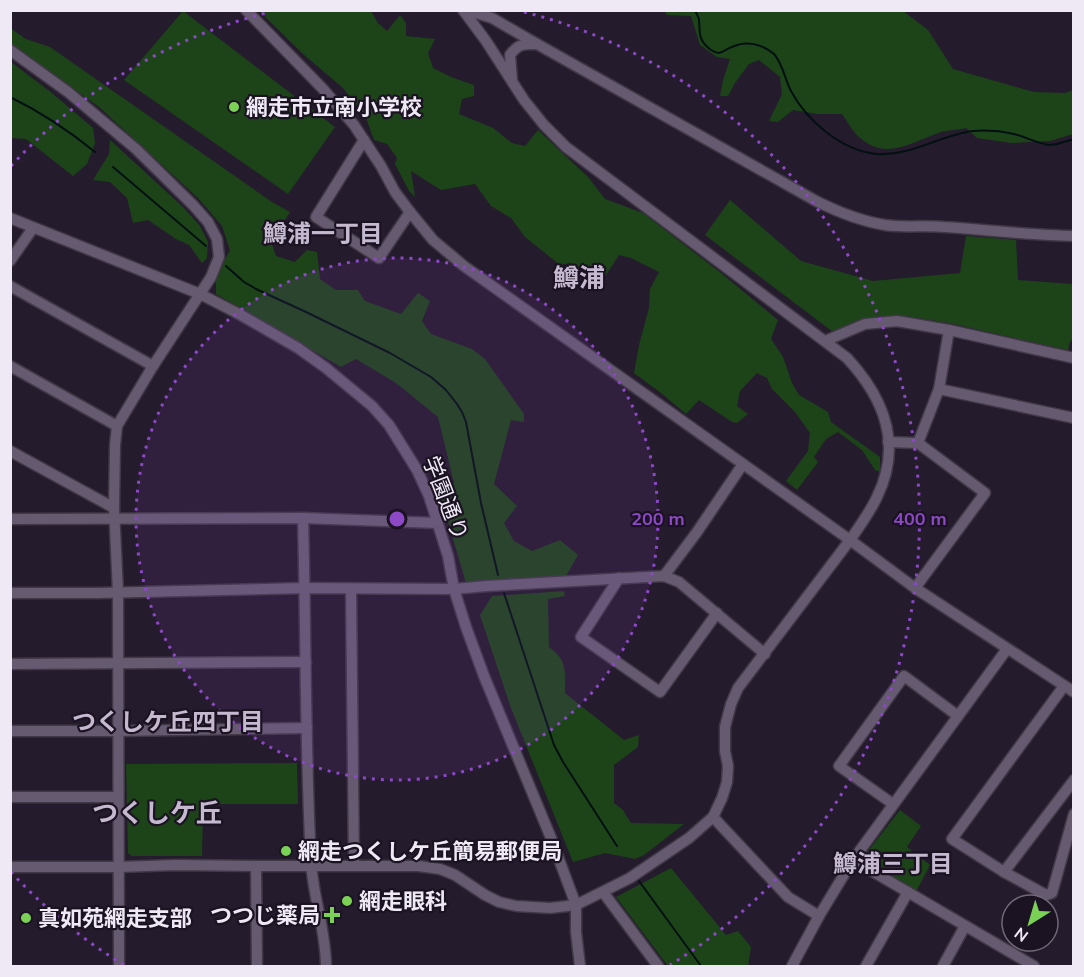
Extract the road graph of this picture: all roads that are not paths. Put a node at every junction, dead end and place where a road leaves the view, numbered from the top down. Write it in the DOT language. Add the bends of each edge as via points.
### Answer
graph roads {
  1 [pos="246,10"];
  2 [pos="465,10"];
  3 [pos="537,44"];
  4 [pos="10,50"];
  5 [pos="512,82"];
  6 [pos="364,140"];
  7 [pos="410,212"];
  8 [pos="10,218"];
  9 [pos="33,228"];
  10 [pos="1074,236"];
  11 [pos="10,261"];
  12 [pos="10,286"];
  13 [pos="200,294"];
  14 [pos="949,330"];
  15 [pos="825,341"];
  16 [pos="1074,358"];
  17 [pos="10,366"];
  18 [pos="153,366"];
  19 [pos="939,389"];
  20 [pos="1074,418"];
  21 [pos="117,426"];
  22 [pos="888,442"];
  23 [pos="918,443"];
  24 [pos="10,451"];
  25 [pos="743,464"];
  26 [pos="114,513"];
  27 [pos="303,518"];
  28 [pos="10,519"];
  29 [pos="438,523"];
  30 [pos="850,540"];
  31 [pos="664,576"];
  32 [pos="619,578"];
  33 [pos="304,588"];
  34 [pos="915,588"];
  35 [pos="351,589"];
  36 [pos="454,589"];
  37 [pos="10,592"];
  38 [pos="118,592"];
  39 [pos="717,613"];
  40 [pos="1006,649"];
  41 [pos="765,654"];
  42 [pos="306,662"];
  43 [pos="10,664"];
  44 [pos="118,664"];
  45 [pos="1069,689"];
  46 [pos="958,716"];
  47 [pos="307,728"];
  48 [pos="10,731"];
  49 [pos="118,731"];
  50 [pos="1074,780"];
  51 [pos="10,797"];
  52 [pos="118,797"];
  53 [pos="893,804"];
  54 [pos="1074,814"];
  55 [pos="712,817"];
  56 [pos="853,861"];
  57 [pos="256,866"];
  58 [pos="311,866"];
  59 [pos="354,866"];
  60 [pos="10,867"];
  61 [pos="119,867"];
  62 [pos="1004,872"];
  63 [pos="603,892"];
  64 [pos="908,892"];
  65 [pos="576,905"];
  66 [pos="819,916"];
  67 [pos="965,926"];
  68 [pos="1019,963"];
  69 [pos="119,966"];
  70 [pos="257,966"];
  71 [pos="326,966"];
  72 [pos="580,966"];
  73 [pos="658,966"];
  74 [pos="792,966"];
  75 [pos="866,966"];
  76 [pos="943,966"];
  77 [pos="1034,966"];
  1 -- 6 [label="street" via="323,89"];
  2 -- 3 [label="street" via="492,18"];
  2 -- 5 [label="street"];
  3 -- 5 [label="street" via="515,48 510,56"];
  3 -- 10 [label="street" via="841,213 887,225"];
  4 -- 13 [label="street" via="129,143 208,222 218,239 219,257"];
  5 -- 15 [label="street" via="566,147"];
  6 -- 7 [label="street"];
  6 -- 7 [label="street" via="316,218 379,258"];
  7 -- 25 [label="street" via="433,240 464,266"];
  8 -- 9 [label="street, 学園通り"];
  9 -- 11 [label="street"];
  9 -- 13 [label="street, 学園通り"];
  12 -- 18 [label="street"];
  13 -- 18 [label="street"];
  13 -- 29 [label="street, 学園通り" via="298,348 372,406 417,470"];
  14 -- 15 [label="street" via="897,321 865,324"];
  14 -- 16 [label="street"];
  14 -- 19 [label="street"];
  15 -- 22 [label="street" via="870,384 884,414"];
  17 -- 21 [label="street"];
  18 -- 21 [label="street"];
  19 -- 20 [label="street"];
  19 -- 23 [label="street"];
  21 -- 26 [label="street"];
  22 -- 23 [label="street"];
  22 -- 30 [label="street" via="887,472 878,497"];
  23 -- 34 [label="street" via="985,493"];
  24 -- 26 [label="street"];
  25 -- 30 [label="street"];
  25 -- 31 [label="street"];
  26 -- 27 [label="street"];
  26 -- 28 [label="street"];
  26 -- 38 [label="street"];
  27 -- 29 [label="street"];
  27 -- 33 [label="street"];
  29 -- 36 [label="street, 学園通り"];
  30 -- 34 [label="street"];
  30 -- 41 [label="street"];
  31 -- 32 [label="street"];
  31 -- 39 [label="street" via="680,582"];
  32 -- 36 [label="street"];
  32 -- 39 [label="street" via="581,636 660,692"];
  33 -- 35 [label="street"];
  33 -- 38 [label="street"];
  33 -- 42 [label="street"];
  34 -- 40 [label="street"];
  35 -- 36 [label="street"];
  35 -- 59 [label="street"];
  36 -- 65 [label="street, 学園通り" via="484,676"];
  37 -- 38 [label="street"];
  38 -- 44 [label="street"];
  39 -- 41 [label="street"];
  40 -- 45 [label="street"];
  40 -- 46 [label="street"];
  41 -- 55 [label="street" via="738,688 731,704 725,727 728,782"];
  42 -- 44 [label="street"];
  42 -- 47 [label="street"];
  43 -- 44 [label="street"];
  44 -- 49 [label="street"];
  45 -- 62 [label="street" via="952,839"];
  46 -- 53 [label="street"];
  46 -- 53 [label="street" via="904,676 839,766"];
  47 -- 49 [label="street"];
  47 -- 58 [label="street"];
  48 -- 49 [label="street"];
  49 -- 52 [label="street"];
  50 -- 62 [label="street"];
  51 -- 52 [label="street"];
  52 -- 61 [label="street"];
  53 -- 56 [label="street"];
  54 -- 62 [label="street" via="1052,893 1046,896"];
  55 -- 63 [label="street" via="670,852"];
  55 -- 66 [label="street" via="788,897"];
  56 -- 64 [label="street"];
  56 -- 66 [label="street"];
  57 -- 58 [label="street"];
  57 -- 61 [label="street"];
  57 -- 70 [label="street"];
  58 -- 59 [label="street"];
  58 -- 71 [label="street"];
  59 -- 65 [label="street" via="440,869 492,899 516,906"];
  60 -- 61 [label="street"];
  61 -- 69 [label="street"];
  63 -- 65 [label="street"];
  63 -- 73 [label="street"];
  64 -- 67 [label="street"];
  64 -- 75 [label="street"];
  65 -- 72 [label="street, 学園通り"];
  66 -- 74 [label="street"];
  67 -- 68 [label="street"];
  67 -- 76 [label="street"];
  68 -- 77 [label="street"];
}
